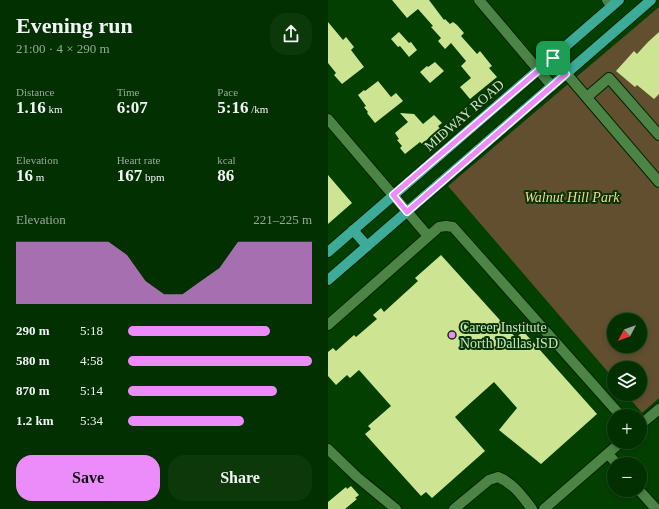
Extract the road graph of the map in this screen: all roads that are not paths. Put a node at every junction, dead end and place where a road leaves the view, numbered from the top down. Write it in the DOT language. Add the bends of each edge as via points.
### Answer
graph roads {
  1 [pos="479,0"];
  2 [pos="651,0"];
  3 [pos="613,2"];
  4 [pos="553,58"];
  5 [pos="538,70"];
  6 [pos="566,74"];
  7 [pos="552,86"];
  8 [pos="587,97"];
  9 [pos="328,119"];
  10 [pos="659,135"];
  11 [pos="659,182"];
  12 [pos="393,195"];
  13 [pos="407,212"];
  14 [pos="353,230"];
  15 [pos="428,236"];
  16 [pos="367,246"];
  17 [pos="328,252"];
  18 [pos="328,280"];
  19 [pos="328,325"];
  20 [pos="614,409"];
  21 [pos="659,409"];
  22 [pos="647,419"];
  23 [pos="328,449"];
  24 [pos="613,449"];
  25 [pos="608,454"];
  26 [pos="611,457"];
  27 [pos="645,497"];
  28 [pos="396,509"];
  29 [pos="454,509"];
  30 [pos="532,509"];
  31 [pos="544,509"];
  32 [pos="656,509"];
  1 -- 5 [label="street"];
  2 -- 6 [label="main road"];
  3 -- 4 [label="main road, MIDWAY ROAD"];
  4 -- 5 [label="main road, MIDWAY ROAD"];
  4 -- 6 [label="street"];
  5 -- 7 [label="street"];
  5 -- 12 [label="main road, MIDWAY ROAD"];
  6 -- 7 [label="main road"];
  6 -- 8 [label="street"];
  7 -- 13 [label="main road"];
  8 -- 10 [label="street" via="609,78"];
  8 -- 11 [label="street"];
  9 -- 12 [label="street"];
  12 -- 13 [label="street"];
  12 -- 14 [label="main road, MIDWAY ROAD"];
  13 -- 15 [label="street"];
  13 -- 16 [label="main road"];
  14 -- 16 [label="main road"];
  14 -- 17 [label="main road, MIDWAY ROAD"];
  15 -- 19 [label="street"];
  15 -- 20 [label="street" via="440,227 453,227"];
  16 -- 18 [label="main road"];
  21 -- 22 [label="street"];
  23 -- 28 [label="street"];
  24 -- 25 [label="street"];
  25 -- 26 [label="street"];
  25 -- 31 [label="street"];
  27 -- 32 [label="street"];
  29 -- 30 [label="street" via="489,480 498,477 512,485"];
}
